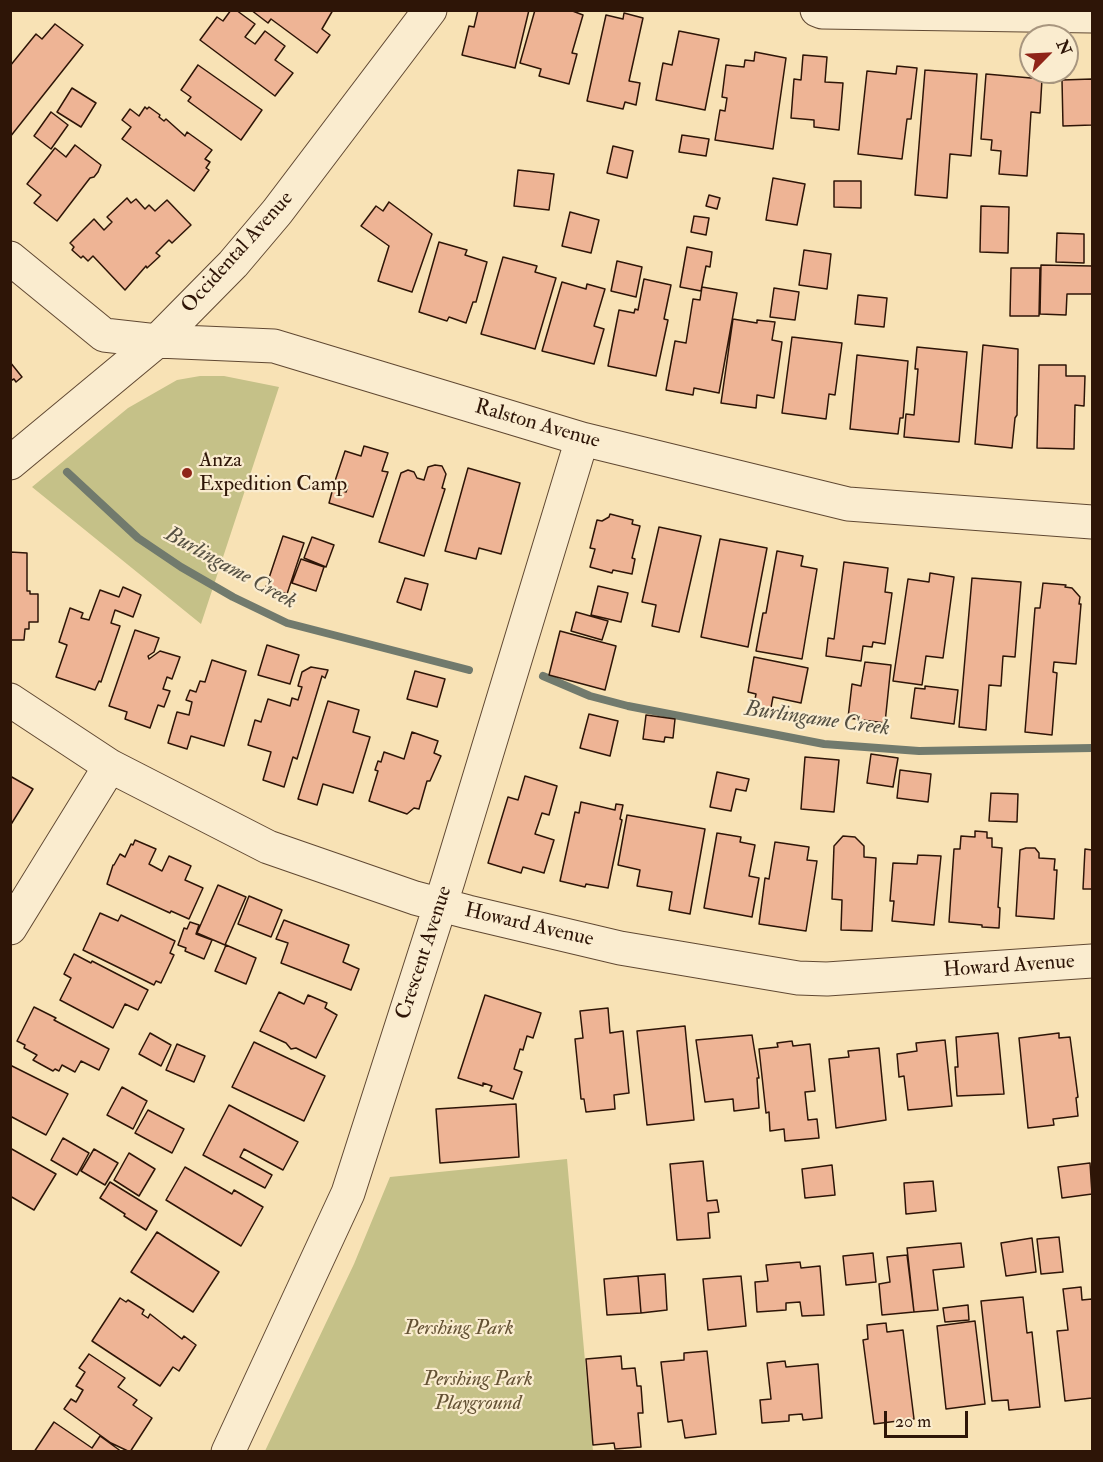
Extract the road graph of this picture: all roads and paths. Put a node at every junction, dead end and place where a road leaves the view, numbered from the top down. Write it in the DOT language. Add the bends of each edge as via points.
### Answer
graph roads {
  1 [pos="430,10"];
  2 [pos="817,10"];
  3 [pos="1092,16"];
  4 [pos="10,258"];
  5 [pos="157,341"];
  6 [pos="582,440"];
  7 [pos="10,463"];
  8 [pos="1092,522"];
  9 [pos="10,700"];
  10 [pos="110,766"];
  11 [pos="440,905"];
  12 [pos="10,928"];
  13 [pos="1092,961"];
  14 [pos="228,1452"];
  1 -- 5 [label="street, Occidental Avenue" via="277,212 233,264"];
  2 -- 3 [label="street"];
  4 -- 5 [label="street, Ralston Avenue" via="104,335"];
  5 -- 6 [label="street, Ralston Avenue" via="274,346"];
  5 -- 7 [label="street, Occidental Avenue"];
  6 -- 8 [label="street, Ralston Avenue" via="848,504"];
  6 -- 11 [label="street, Crescent Avenue"];
  9 -- 10 [label="street, Howard Avenue"];
  10 -- 11 [label="street, Howard Avenue" via="268,847"];
  10 -- 12 [label="street"];
  11 -- 13 [label="street, Howard Avenue" via="620,948 798,978"];
  11 -- 14 [label="street, Crescent Avenue" via="348,1193"];
}
